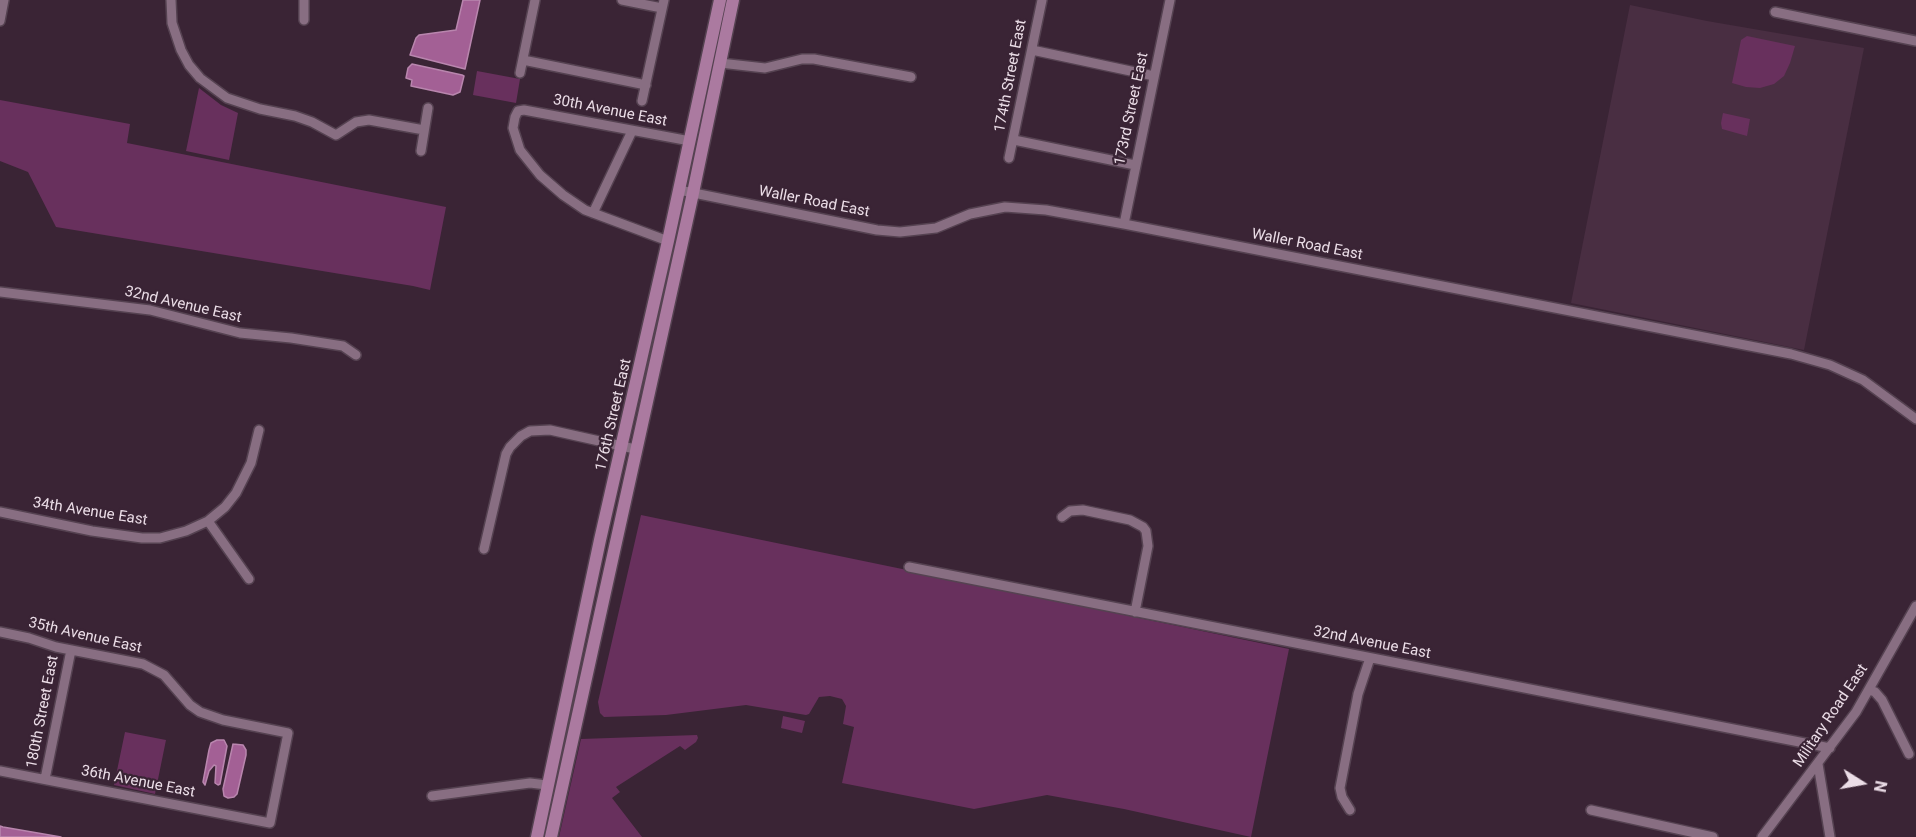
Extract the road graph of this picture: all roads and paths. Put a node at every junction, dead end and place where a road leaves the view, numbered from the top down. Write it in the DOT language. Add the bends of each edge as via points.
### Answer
graph roads {
  1 [pos="4,0"];
  2 [pos="171,0"];
  3 [pos="304,0"];
  4 [pos="535,0"];
  5 [pos="622,0"];
  6 [pos="720,0"];
  7 [pos="726,0"];
  8 [pos="733,0"];
  9 [pos="1042,0"];
  10 [pos="1170,0"];
  11 [pos="663,4"];
  12 [pos="1775,12"];
  13 [pos="0,17"];
  14 [pos="304,20"];
  15 [pos="728,25"];
  16 [pos="1916,41"];
  17 [pos="1032,50"];
  18 [pos="523,60"];
  19 [pos="720,63"];
  20 [pos="520,73"];
  21 [pos="1154,76"];
  22 [pos="911,77"];
  23 [pos="646,85"];
  24 [pos="642,101"];
  25 [pos="428,108"];
  26 [pos="424,130"];
  27 [pos="632,131"];
  28 [pos="1014,140"];
  29 [pos="690,141"];
  30 [pos="421,151"];
  31 [pos="1009,158"];
  32 [pos="1135,165"];
  33 [pos="679,190"];
  34 [pos="693,193"];
  35 [pos="594,213"];
  36 [pos="1124,224"];
  37 [pos="668,241"];
  38 [pos="0,292"];
  39 [pos="356,355"];
  40 [pos="1916,418"];
  41 [pos="259,430"];
  42 [pos="622,446"];
  43 [pos="635,449"];
  44 [pos="0,512"];
  45 [pos="1062,517"];
  46 [pos="208,521"];
  47 [pos="484,549"];
  48 [pos="909,567"];
  49 [pos="249,579"];
  50 [pos="1916,606"];
  51 [pos="1135,612"];
  52 [pos="0,632"];
  53 [pos="70,650"];
  54 [pos="1370,658"];
  55 [pos="1870,690"];
  56 [pos="1830,748"];
  57 [pos="1909,754"];
  58 [pos="1818,764"];
  59 [pos="0,771"];
  60 [pos="45,779"];
  61 [pos="547,785"];
  62 [pos="432,796"];
  63 [pos="1350,810"];
  64 [pos="1591,810"];
  65 [pos="270,823"];
  66 [pos="537,837"];
  67 [pos="551,837"];
  68 [pos="1713,837"];
  69 [pos="1762,837"];
  70 [pos="1830,837"];
  1 -- 13 [label="street"];
  2 -- 26 [label="street" via="172,23 189,65 227,98 295,116 336,135 356,122 369,120"];
  3 -- 14 [label="street"];
  4 -- 18 [label="street"];
  5 -- 11 [label="street"];
  6 -- 29 [label="main road, 176th Street East"];
  7 -- 15 [label="main road" via="723,15"];
  8 -- 15 [label="main road, 176th Street East"];
  9 -- 17 [label="street, 174th Street East"];
  10 -- 21 [label="street, 173rd Street East"];
  11 -- 23 [label="street"];
  12 -- 16 [label="street"];
  15 -- 19 [label="main road, 176th Street East"];
  17 -- 21 [label="street"];
  17 -- 28 [label="street, 174th Street East"];
  18 -- 20 [label="street"];
  18 -- 23 [label="street"];
  19 -- 22 [label="street" via="765,68 814,59"];
  19 -- 34 [label="main road, 176th Street East"];
  21 -- 32 [label="street, 173rd Street East"];
  23 -- 24 [label="street"];
  25 -- 26 [label="street"];
  26 -- 30 [label="street"];
  27 -- 29 [label="street, 30th Avenue East"];
  27 -- 35 [label="street"];
  27 -- 35 [label="street, 30th Avenue East" via="524,110 515,117 515,139 526,160 563,195"];
  28 -- 31 [label="street, 174th Street East"];
  28 -- 32 [label="street"];
  29 -- 33 [label="main road, 176th Street East"];
  32 -- 36 [label="street, 173rd Street East"];
  33 -- 34 [label="street, Waller Road East"];
  33 -- 37 [label="main road, 176th Street East"];
  34 -- 36 [label="street, Waller Road East" via="900,232 936,228 970,214 1005,207"];
  34 -- 43 [label="main road, 176th Street East"];
  35 -- 37 [label="street"];
  36 -- 40 [label="street, Waller Road East" via="1800,356 1863,380"];
  37 -- 42 [label="main road, 176th Street East"];
  38 -- 39 [label="street, 32nd Avenue East" via="150,310 240,333 343,346"];
  41 -- 46 [label="street" via="251,463 236,493"];
  42 -- 43 [label="street"];
  42 -- 47 [label="street" via="544,430 530,431 517,439 506,454"];
  42 -- 61 [label="main road, 176th Street East"];
  43 -- 67 [label="main road, 176th Street East"];
  44 -- 46 [label="street, 34th Avenue East" via="142,538 160,538"];
  45 -- 51 [label="street" via="1070,511 1083,510 1130,520 1143,527 1148,546"];
  46 -- 49 [label="street"];
  48 -- 51 [label="street, 32nd Avenue East"];
  50 -- 55 [label="street, Military Road East"];
  51 -- 54 [label="street, 32nd Avenue East"];
  52 -- 53 [label="street, 35th Avenue East"];
  53 -- 60 [label="street, 180th Street East"];
  53 -- 65 [label="street, 35th Avenue East" via="143,664 164,675 200,712 288,733"];
  54 -- 56 [label="street, 32nd Avenue East"];
  54 -- 63 [label="street" via="1358,694 1340,788"];
  55 -- 56 [label="street, Military Road East"];
  55 -- 57 [label="street" via="1882,700"];
  56 -- 58 [label="street, Military Road East"];
  58 -- 69 [label="street, Military Road East"];
  58 -- 70 [label="street"];
  59 -- 60 [label="street, 36th Avenue East"];
  60 -- 65 [label="street, 36th Avenue East"];
  61 -- 62 [label="street" via="530,783"];
  61 -- 66 [label="main road, 176th Street East"];
  64 -- 68 [label="street"];
}
